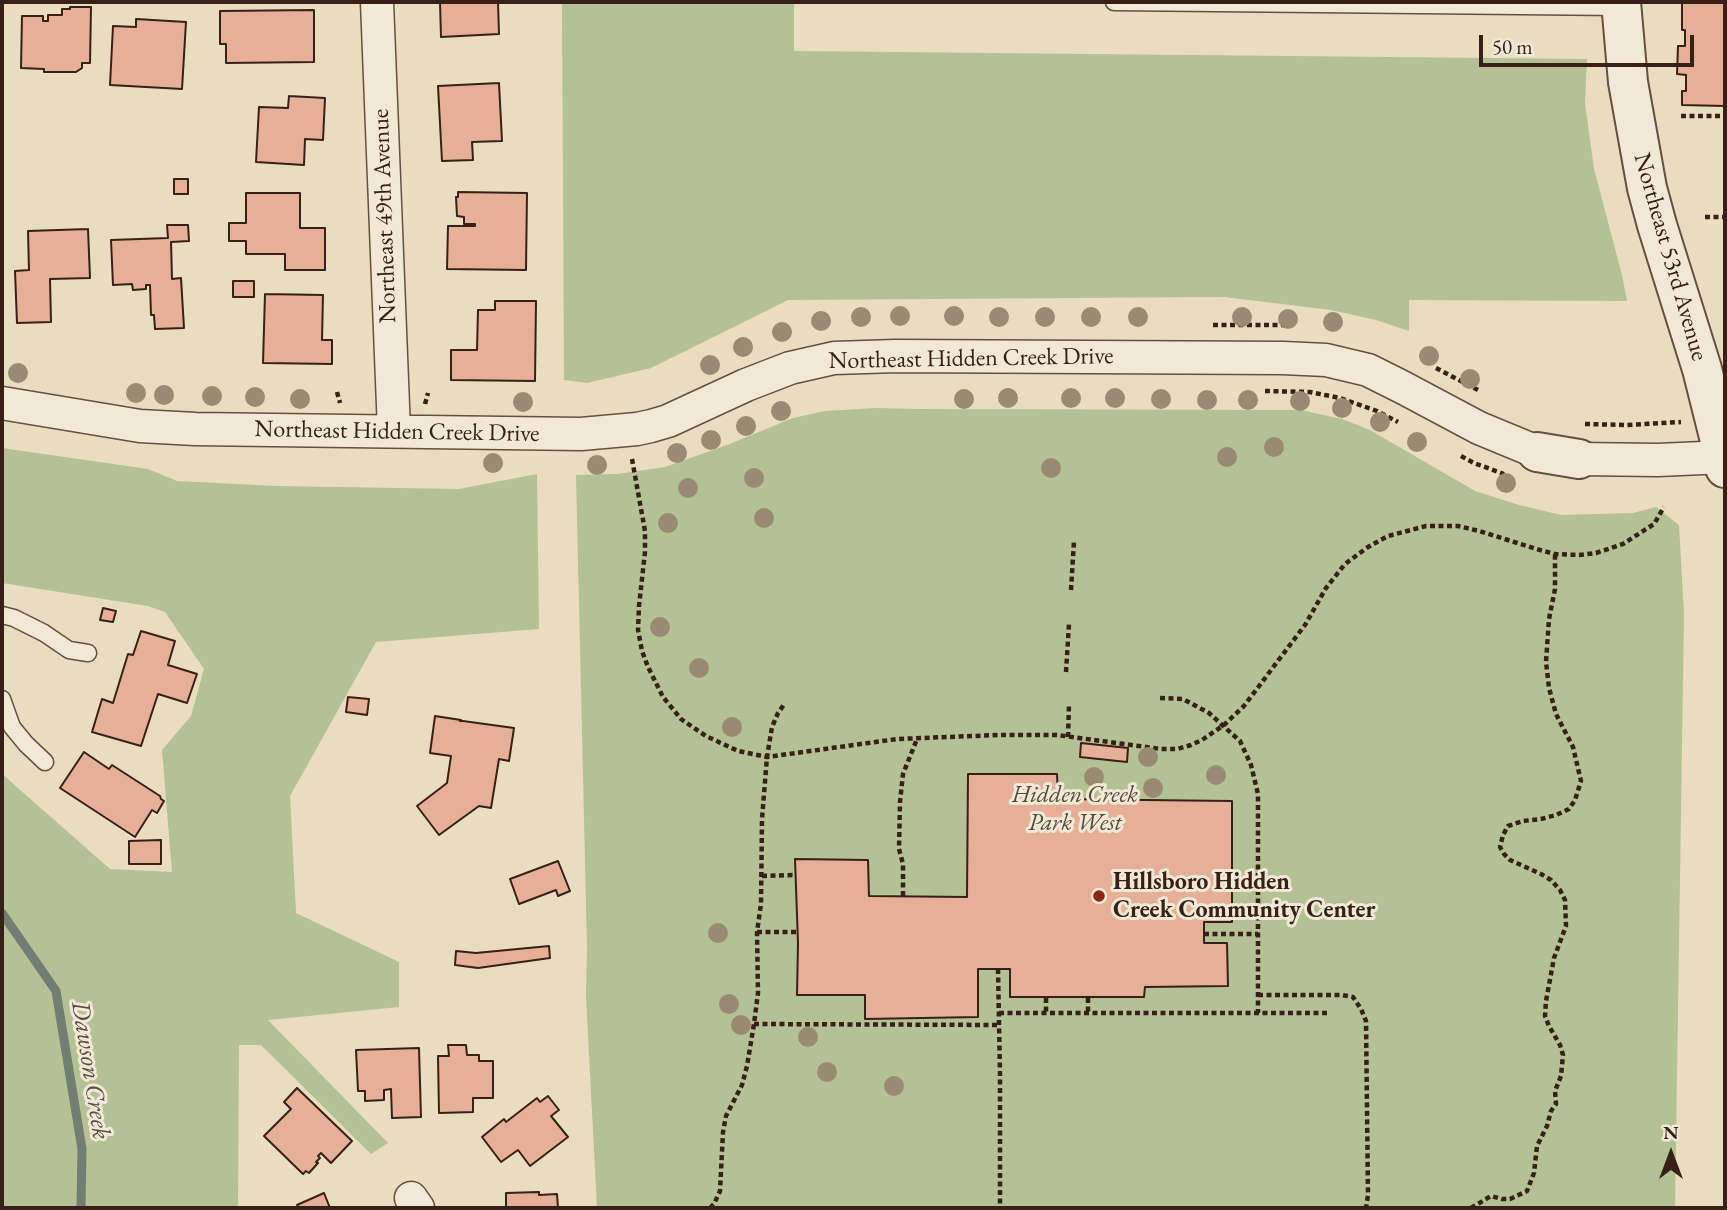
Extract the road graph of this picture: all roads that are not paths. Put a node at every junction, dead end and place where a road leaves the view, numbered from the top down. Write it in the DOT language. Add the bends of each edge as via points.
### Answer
graph roads {
  1 [pos="377,2"];
  2 [pos="1114,2"];
  3 [pos="1512,4"];
  4 [pos="1621,5"];
  5 [pos="2,403"];
  6 [pos="394,431"];
  7 [pos="1579,459"];
  8 [pos="1725,461"];
  9 [pos="1523,464"];
  10 [pos="2,615"];
  11 [pos="88,653"];
  12 [pos="2,699"];
  13 [pos="45,762"];
  1 -- 6 [label="street, Northeast 49th Avenue"];
  2 -- 3 [label="lane"];
  3 -- 4 [label="lane"];
  4 -- 8 [label="street, Northeast 53rd Avenue" via="1628,82 1647,188 1693,336"];
  5 -- 6 [label="street, Northeast Hidden Creek Drive" via="140,426"];
  6 -- 9 [label="street, Northeast Hidden Creek Drive" via="550,435 637,429 668,421 790,368 834,358 1283,358 1325,360 1367,370 1479,428"];
  7 -- 8 [label="street, Northeast Hidden Creek Drive"];
  7 -- 9 [label="street, Northeast Hidden Creek Drive"];
  10 -- 11 [label="lane" via="69,650"];
  12 -- 13 [label="lane" via="12,727"];
}
